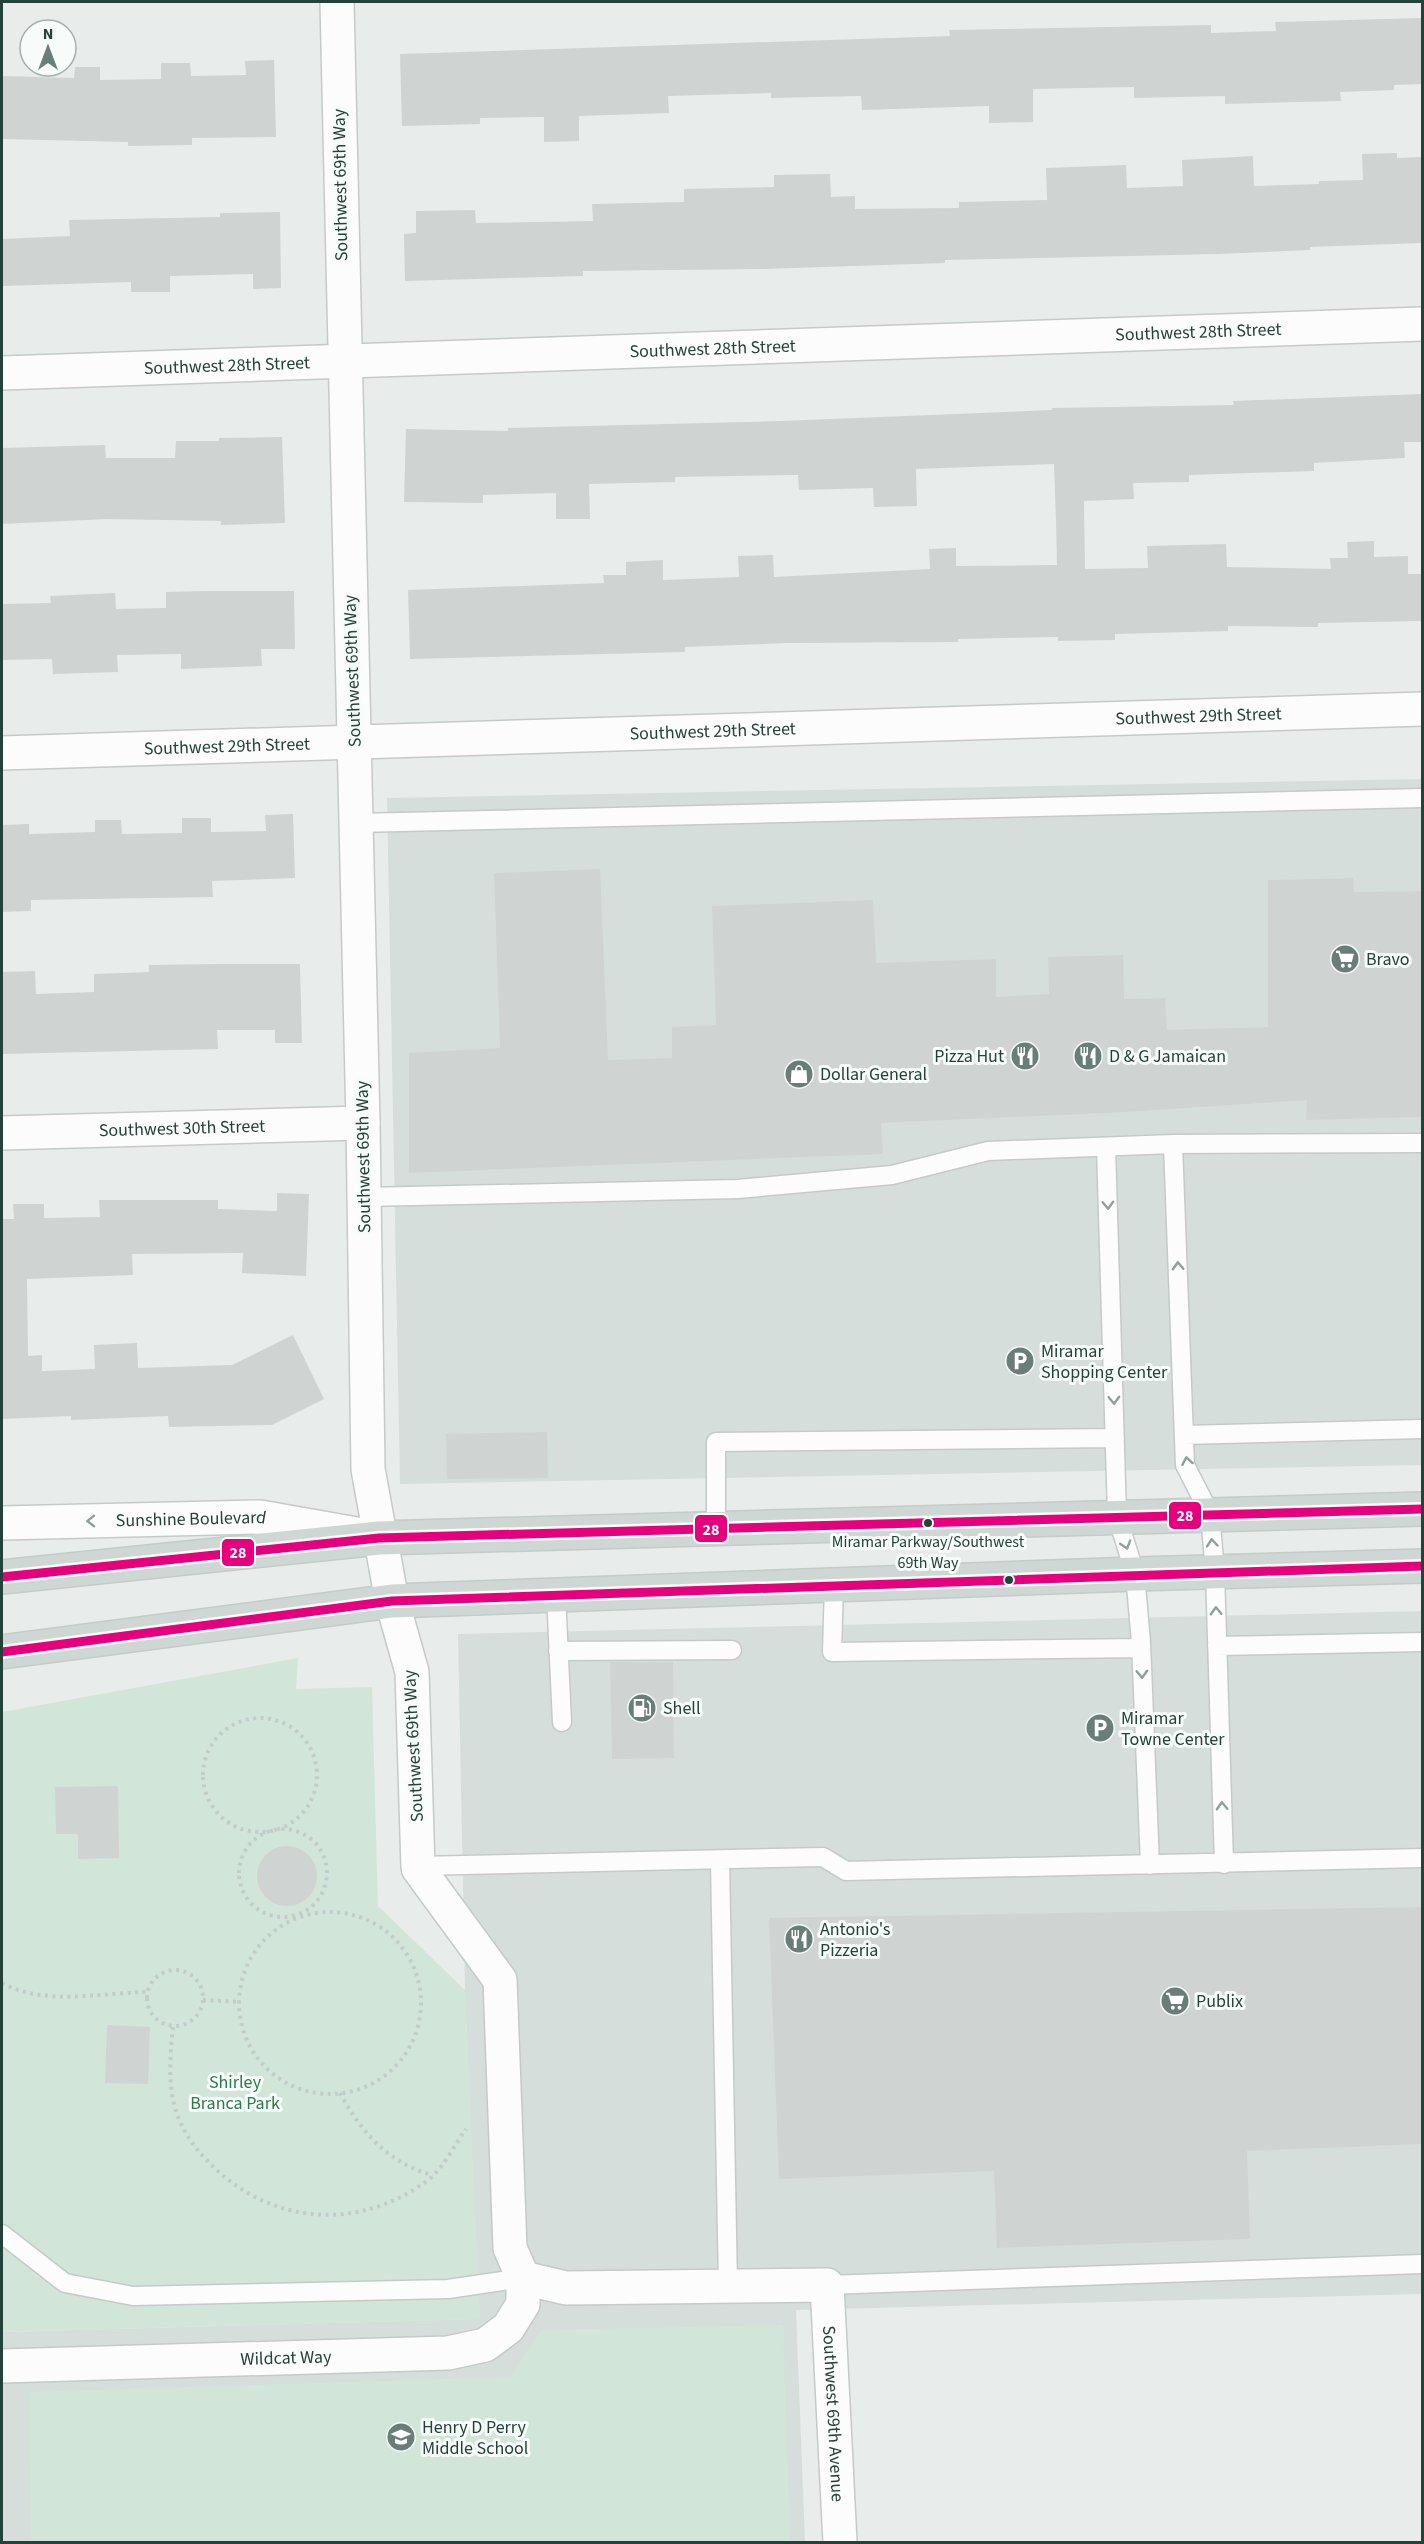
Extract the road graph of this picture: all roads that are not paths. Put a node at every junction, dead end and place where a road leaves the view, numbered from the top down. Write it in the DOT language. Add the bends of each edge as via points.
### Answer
graph roads {
  1 [pos="337,2"];
  2 [pos="1422,324"];
  3 [pos="343,363"];
  4 [pos="2,373"];
  5 [pos="1422,709"];
  6 [pos="355,741"];
  7 [pos="2,753"];
  8 [pos="1422,798"];
  9 [pos="356,823"];
  10 [pos="363,1123"];
  11 [pos="2,1133"];
  12 [pos="1422,1143"];
  13 [pos="1173,1144"];
  14 [pos="1106,1147"];
  15 [pos="364,1197"];
  16 [pos="1422,1429"];
  17 [pos="1184,1436"];
  18 [pos="1115,1438"];
  19 [pos="1422,1509"];
  20 [pos="1210,1514"];
  21 [pos="1117,1516"];
  22 [pos="2,1523"];
  23 [pos="716,1528"];
  24 [pos="378,1538"];
  25 [pos="1422,1566"];
  26 [pos="1215,1572"];
  27 [pos="1135,1574"];
  28 [pos="2,1577"];
  29 [pos="834,1585"];
  30 [pos="556,1595"];
  31 [pos="392,1601"];
  32 [pos="1422,1642"];
  33 [pos="1217,1646"];
  34 [pos="1141,1647"];
  35 [pos="732,1650"];
  36 [pos="558,1651"];
  37 [pos="2,1653"];
  38 [pos="562,1722"];
  39 [pos="1422,1858"];
  40 [pos="720,1861"];
  41 [pos="1224,1864"];
  42 [pos="1150,1865"];
  43 [pos="418,1866"];
  44 [pos="2,2234"];
  45 [pos="1422,2264"];
  46 [pos="524,2278"];
  47 [pos="827,2285"];
  48 [pos="728,2287"];
  49 [pos="2,2366"];
  50 [pos="840,2542"];
  1 -- 3 [label="street, Southwest 69th Way"];
  2 -- 3 [label="street, Southwest 28th Street"];
  3 -- 4 [label="street, Southwest 28th Street"];
  3 -- 6 [label="street, Southwest 69th Way"];
  5 -- 6 [label="street, Southwest 29th Street"];
  6 -- 7 [label="street, Southwest 29th Street"];
  6 -- 9 [label="street, Southwest 69th Way"];
  8 -- 9 [label="lane"];
  9 -- 10 [label="street, Southwest 69th Way"];
  10 -- 11 [label="street, Southwest 30th Street"];
  10 -- 15 [label="street, Southwest 69th Way"];
  12 -- 13 [label="lane"];
  13 -- 14 [label="lane"];
  17 -- 13 [label="lane, one-way"];
  14 -- 15 [label="lane" via="988,1152 892,1175 738,1189"];
  14 -- 18 [label="lane, one-way"];
  15 -- 24 [label="street, Southwest 69th Way" via="368,1469"];
  16 -- 17 [label="lane"];
  20 -- 17 [label="lane, one-way" via="1185,1465"];
  18 -- 21 [label="lane"];
  18 -- 23 [label="lane" via="716,1442"];
  19 -- 20 [label="main road"];
  20 -- 21 [label="main road"];
  26 -- 20 [label="lane, one-way"];
  21 -- 23 [label="main road"];
  21 -- 27 [label="lane, one-way"];
  24 -- 22 [label="street, Sunshine Boulevard, one-way" via="260,1517"];
  23 -- 24 [label="main road"];
  24 -- 28 [label="main road"];
  24 -- 31 [label="street, Southwest 69th Way"];
  25 -- 26 [label="main road"];
  26 -- 27 [label="main road"];
  33 -- 26 [label="lane, one-way"];
  27 -- 29 [label="main road"];
  27 -- 34 [label="lane"];
  29 -- 30 [label="main road"];
  29 -- 34 [label="lane" via="832,1652"];
  30 -- 31 [label="main road"];
  30 -- 36 [label="lane"];
  31 -- 37 [label="main road"];
  31 -- 43 [label="street, Southwest 69th Way" via="412,1672"];
  32 -- 33 [label="lane"];
  41 -- 33 [label="lane, one-way"];
  34 -- 42 [label="lane, one-way"];
  35 -- 36 [label="lane"];
  36 -- 38 [label="lane"];
  39 -- 41 [label="lane"];
  40 -- 42 [label="lane" via="823,1857 846,1870"];
  40 -- 43 [label="lane"];
  40 -- 48 [label="lane"];
  41 -- 42 [label="lane"];
  43 -- 46 [label="street" via="500,1980 510,2248"];
  44 -- 46 [label="lane" via="65,2283 133,2296 448,2289"];
  45 -- 47 [label="lane"];
  46 -- 48 [label="street" via="566,2288"];
  46 -- 49 [label="street, Wildcat Way" via="522,2304 508,2328 485,2345 448,2353"];
  47 -- 48 [label="street"];
  47 -- 50 [label="street, Southwest 69th Avenue"];
}
